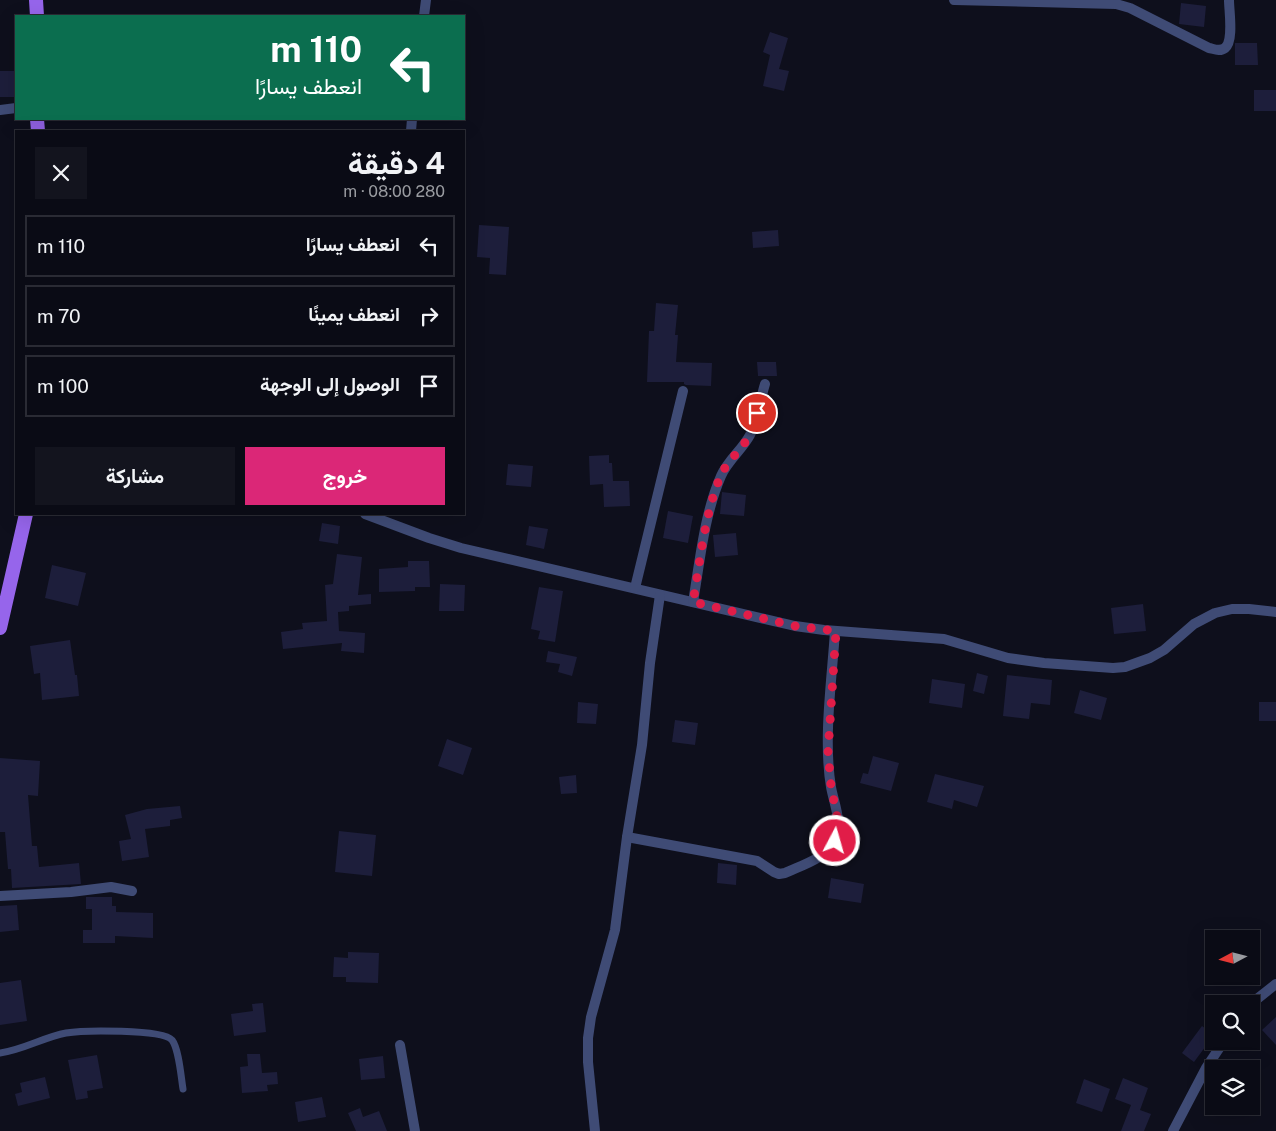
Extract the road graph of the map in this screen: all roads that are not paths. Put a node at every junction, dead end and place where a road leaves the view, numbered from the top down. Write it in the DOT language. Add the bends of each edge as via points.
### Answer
graph roads {
  1 [pos="36,0"];
  2 [pos="426,0"];
  3 [pos="954,0"];
  4 [pos="1229,0"];
  5 [pos="37,15"];
  6 [pos="424,15"];
  7 [pos="15,108"];
  8 [pos="0,110"];
  9 [pos="765,384"];
  10 [pos="683,391"];
  11 [pos="26,515"];
  12 [pos="368,515"];
  13 [pos="634,588"];
  14 [pos="660,595"];
  15 [pos="693,602"];
  16 [pos="1276,612"];
  17 [pos="0,628"];
  18 [pos="836,631"];
  19 [pos="627,838"];
  20 [pos="132,890"];
  21 [pos="0,896"];
  22 [pos="1276,984"];
  23 [pos="1260,997"];
  24 [pos="400,1045"];
  25 [pos="1218,1050"];
  26 [pos="0,1053"];
  27 [pos="183,1089"];
  28 [pos="415,1131"];
  29 [pos="595,1131"];
  30 [pos="1173,1131"];
  1 -- 5 [label="main road"];
  2 -- 6 [label="street"];
  3 -- 4 [label="street" via="1116,4 1219,50 1229,42"];
  7 -- 8 [label="street"];
  9 -- 15 [label="street" via="751,433 720,477"];
  10 -- 13 [label="street"];
  11 -- 17 [label="main road"];
  12 -- 13 [label="street" via="461,548"];
  13 -- 14 [label="street"];
  14 -- 15 [label="street"];
  14 -- 19 [label="street"];
  15 -- 18 [label="street" via="795,626"];
  16 -- 18 [label="street" via="1240,609 1215,612 1150,658 1139,664 1113,668 1008,658 944,639"];
  18 -- 19 [label="street" via="828,752 838,830 835,841 825,853 779,874 757,861"];
  19 -- 29 [label="street" via="615,930 588,1038"];
  20 -- 21 [label="street" via="111,887"];
  22 -- 23 [label="street"];
  24 -- 28 [label="street"];
  25 -- 30 [label="street"];
  26 -- 27 [label="lane" via="68,1033 160,1034 170,1038 175,1045"];
}
